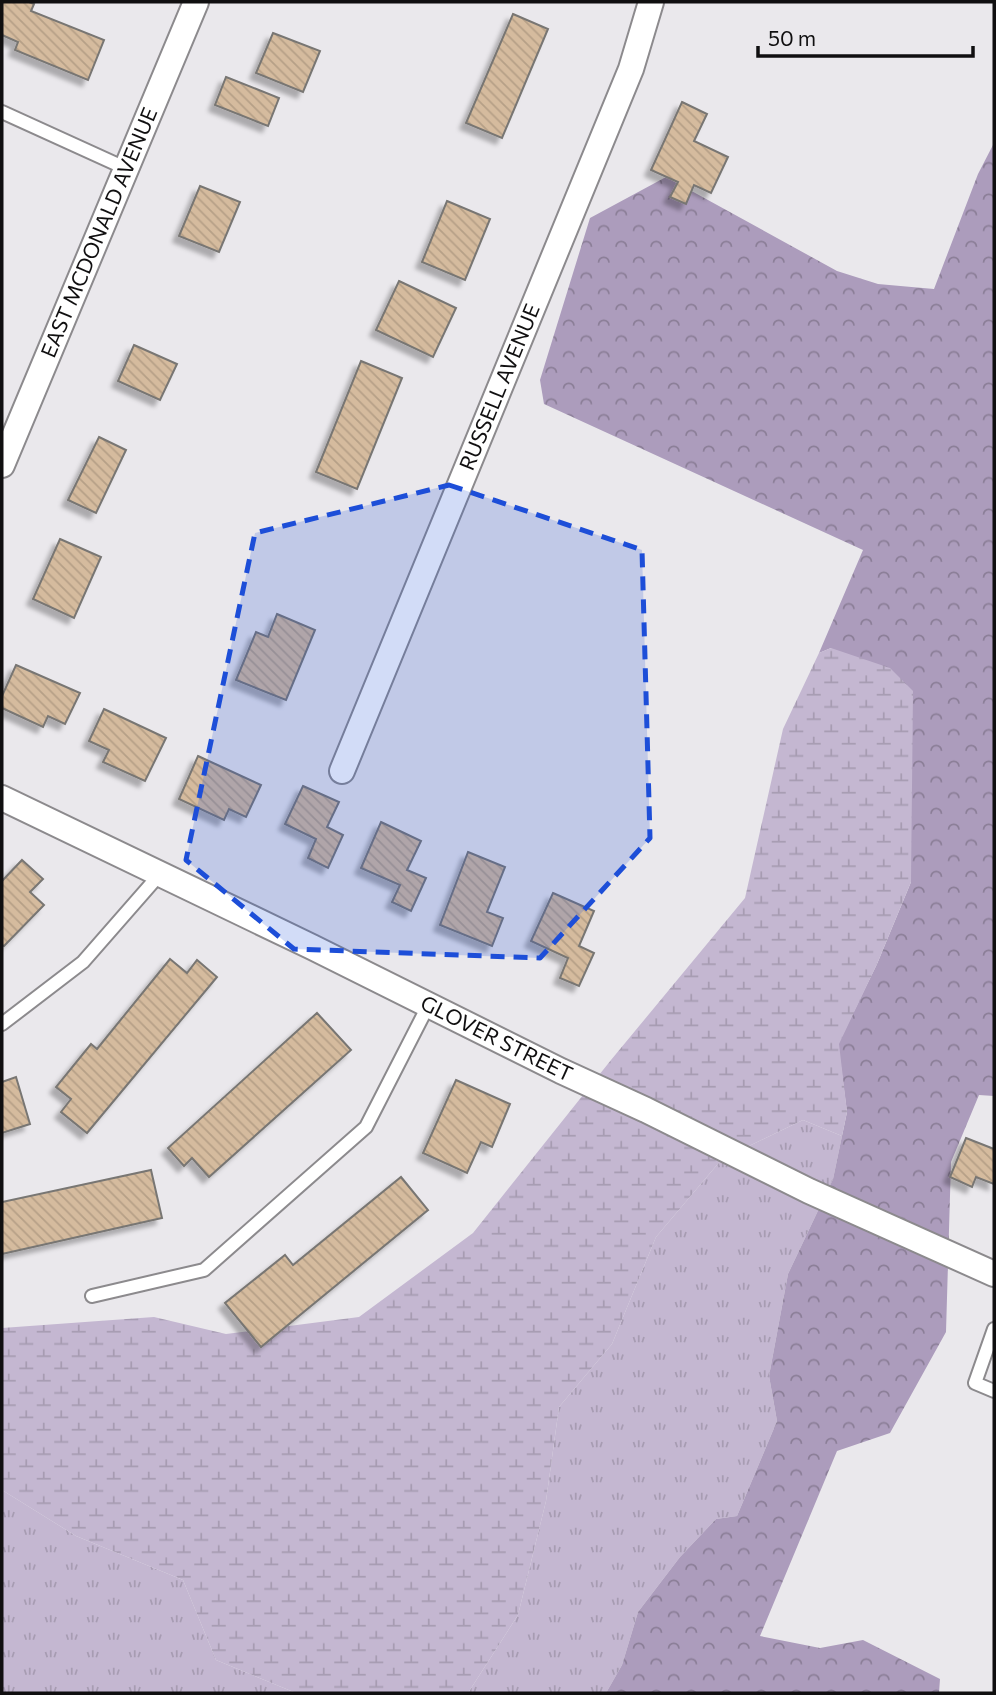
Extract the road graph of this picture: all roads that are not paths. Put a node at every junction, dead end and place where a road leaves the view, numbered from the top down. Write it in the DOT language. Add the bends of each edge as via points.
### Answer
graph roads {
  1 [pos="196,2"];
  2 [pos="650,2"];
  3 [pos="2,112"];
  4 [pos="125,168"];
  5 [pos="2,465"];
  6 [pos="342,771"];
  7 [pos="2,798"];
  8 [pos="160,874"];
  9 [pos="429,1004"];
  10 [pos="2,1024"];
  11 [pos="994,1273"];
  12 [pos="92,1296"];
  13 [pos="994,1329"];
  14 [pos="994,1391"];
  1 -- 4 [label="street, EAST MCDONALD AVENUE"];
  2 -- 6 [label="street, RUSSELL AVENUE" via="631,69"];
  3 -- 4 [label="lane"];
  4 -- 5 [label="street, EAST MCDONALD AVENUE"];
  7 -- 8 [label="street, GLOVER STREET"];
  8 -- 9 [label="street, GLOVER STREET"];
  8 -- 10 [label="lane" via="83,962"];
  9 -- 11 [label="street, GLOVER STREET" via="809,1191"];
  9 -- 12 [label="lane" via="366,1127 213,1263 204,1270"];
  13 -- 14 [label="lane" via="975,1383"];
}
